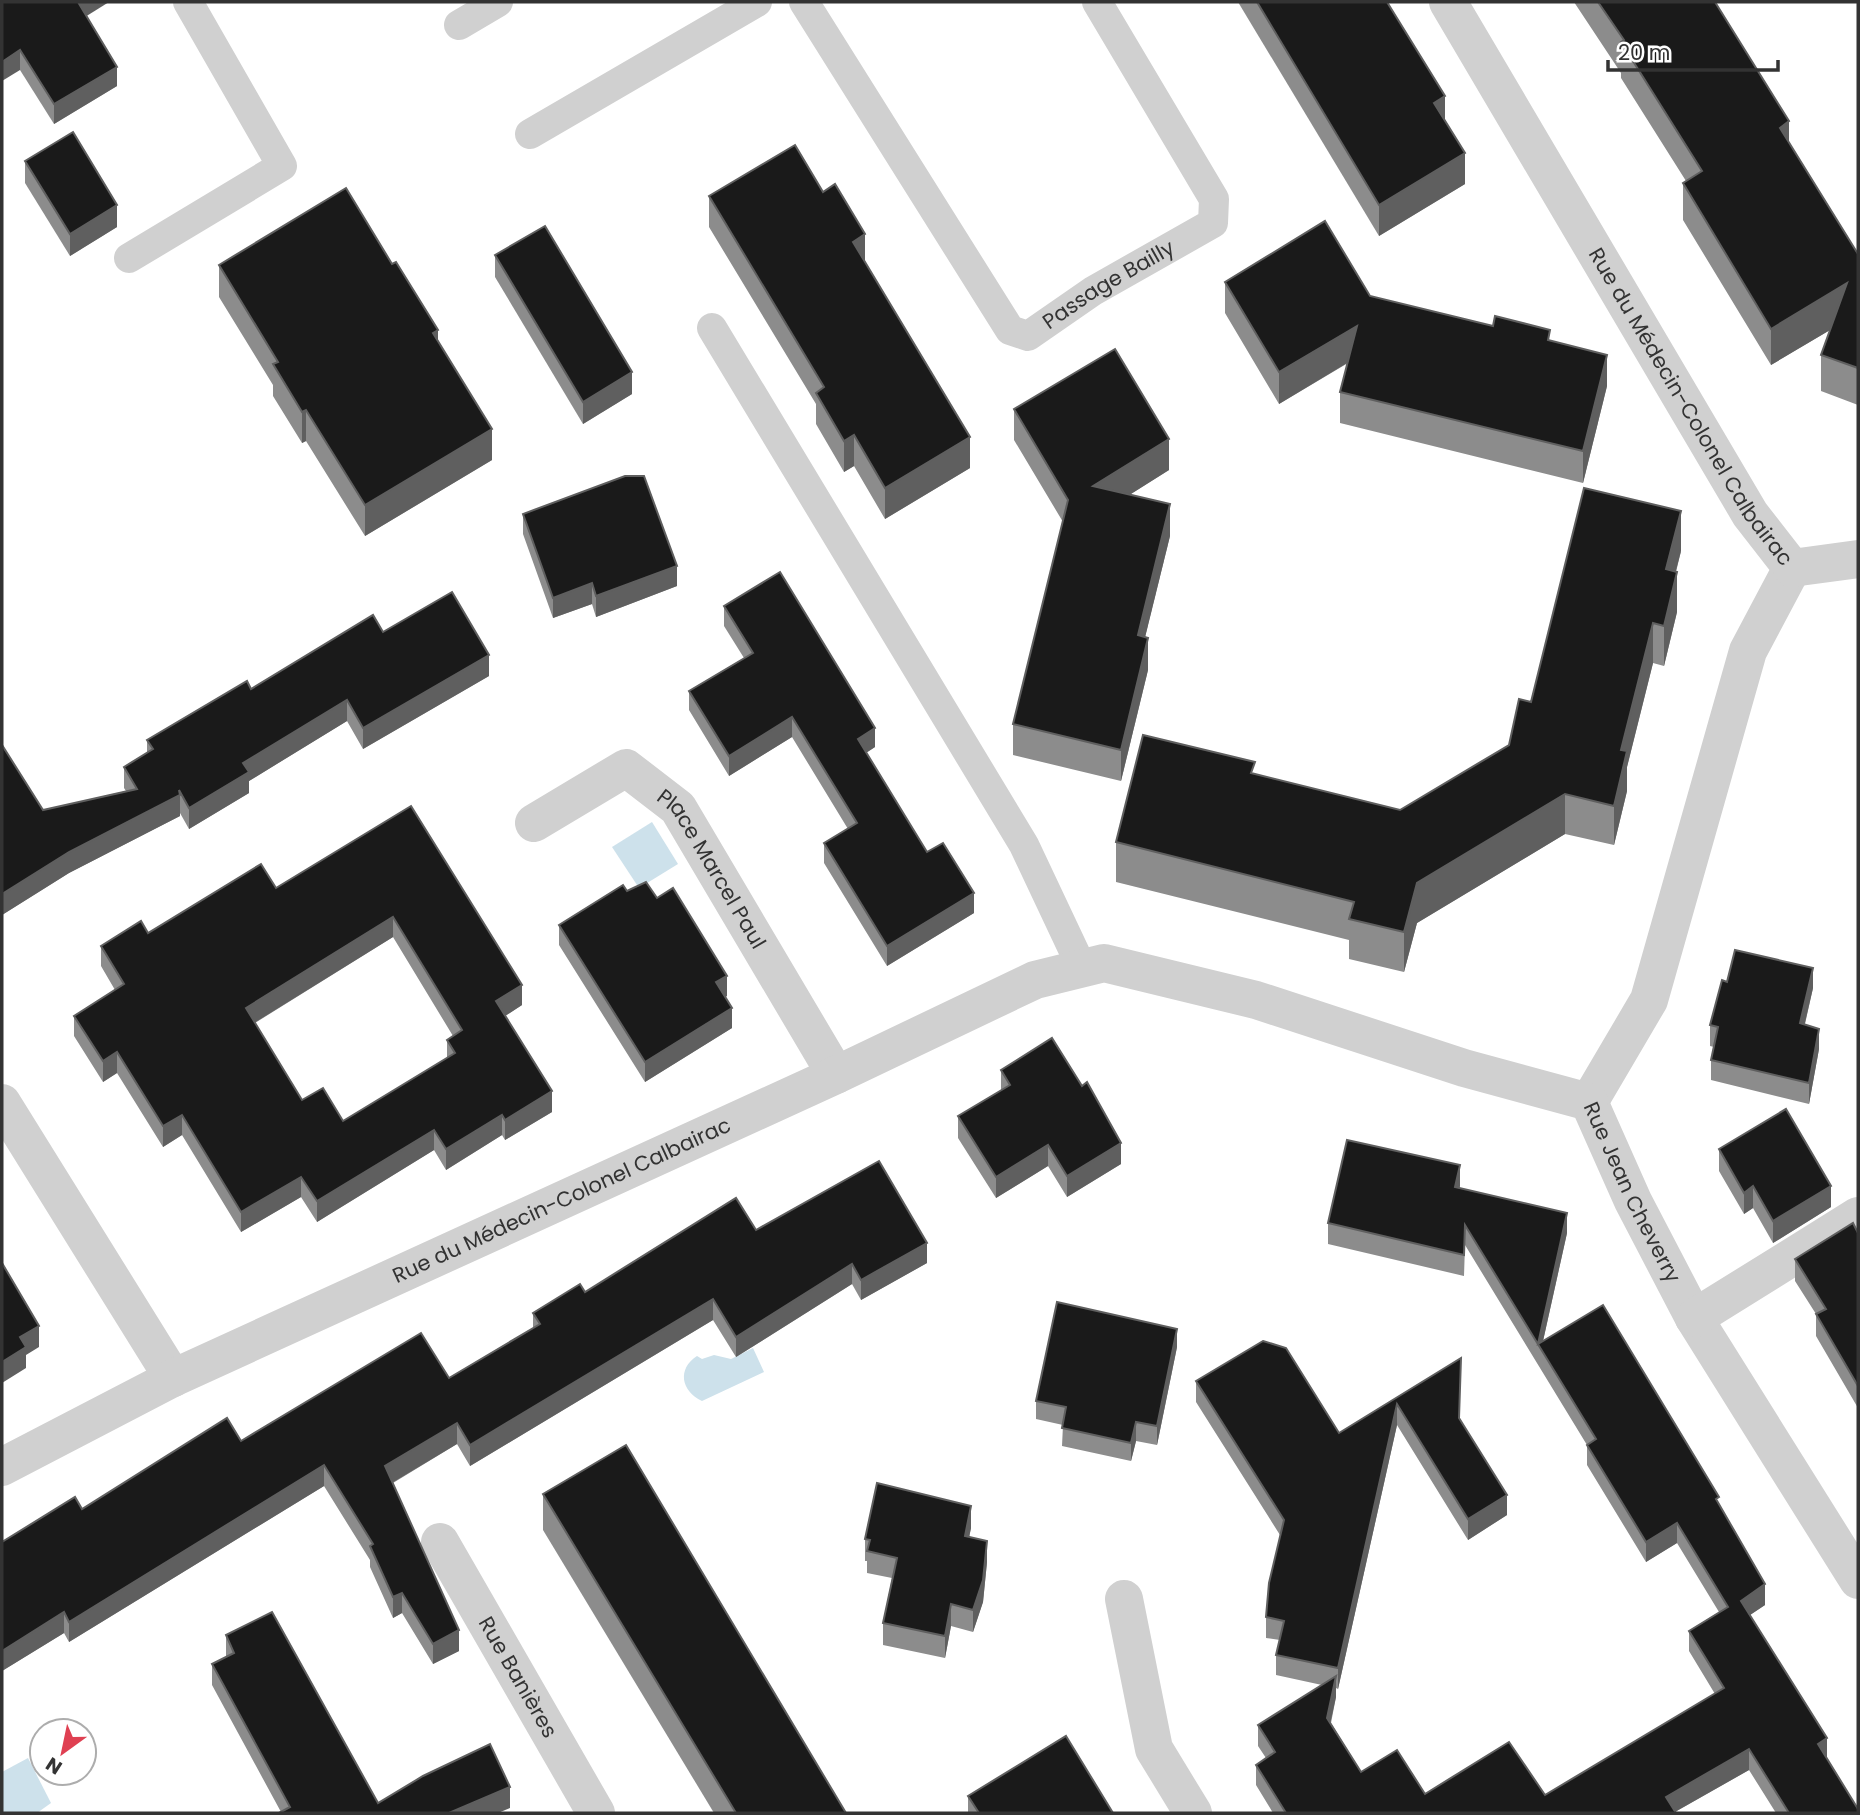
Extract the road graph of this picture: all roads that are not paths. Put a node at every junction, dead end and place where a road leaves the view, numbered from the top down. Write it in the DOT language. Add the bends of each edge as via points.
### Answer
graph roads {
  1 [pos="188,2"];
  2 [pos="498,2"];
  3 [pos="804,2"];
  4 [pos="1097,2"];
  5 [pos="1448,2"];
  6 [pos="744,4"];
  7 [pos="459,25"];
  8 [pos="530,134"];
  9 [pos="129,258"];
  10 [pos="712,328"];
  11 [pos="1858,559"];
  12 [pos="1791,568"];
  13 [pos="534,823"];
  14 [pos="1082,968"];
  15 [pos="1256,1000"];
  16 [pos="836,1075"];
  17 [pos="1589,1102"];
  18 [pos="2,1103"];
  19 [pos="1858,1216"];
  20 [pos="1694,1318"];
  21 [pos="173,1378"];
  22 [pos="2,1467"];
  23 [pos="440,1542"];
  24 [pos="1858,1580"];
  25 [pos="1124,1599"];
  26 [pos="596,1813"];
  27 [pos="1193,1813"];
  1 -- 9 [label="lane" via="282,166"];
  2 -- 7 [label="lane"];
  3 -- 4 [label="lane, Passage Bailly" via="1010,330 1028,336 1093,291 1213,223 1214,199"];
  5 -- 12 [label="street, Rue du Médecin-Colonel Calbairac" via="1751,514"];
  6 -- 8 [label="lane"];
  10 -- 14 [label="lane" via="1024,845"];
  11 -- 12 [label="street"];
  12 -- 17 [label="street, Rue du Médecin-Colonel Calbairac" via="1748,651 1649,1000"];
  13 -- 16 [label="street, Place Marcel Paul" via="626,768 678,808"];
  14 -- 15 [label="street, Rue du Médecin-Colonel Calbairac" via="1104,963"];
  14 -- 16 [label="street, Rue du Médecin-Colonel Calbairac" via="1035,980"];
  15 -- 17 [label="street, Rue Jean Cheverry" via="1464,1068"];
  16 -- 21 [label="street, Rue du Médecin-Colonel Calbairac"];
  17 -- 20 [label="street, Rue Jean Cheverry" via="1633,1201"];
  18 -- 21 [label="street"];
  19 -- 20 [label="street"];
  20 -- 24 [label="street, Rue Jean Cheverry"];
  21 -- 22 [label="street, Rue du Médecin-Colonel Calbairac"];
  23 -- 26 [label="street, Rue Banières"];
  25 -- 27 [label="street" via="1154,1749"];
}
